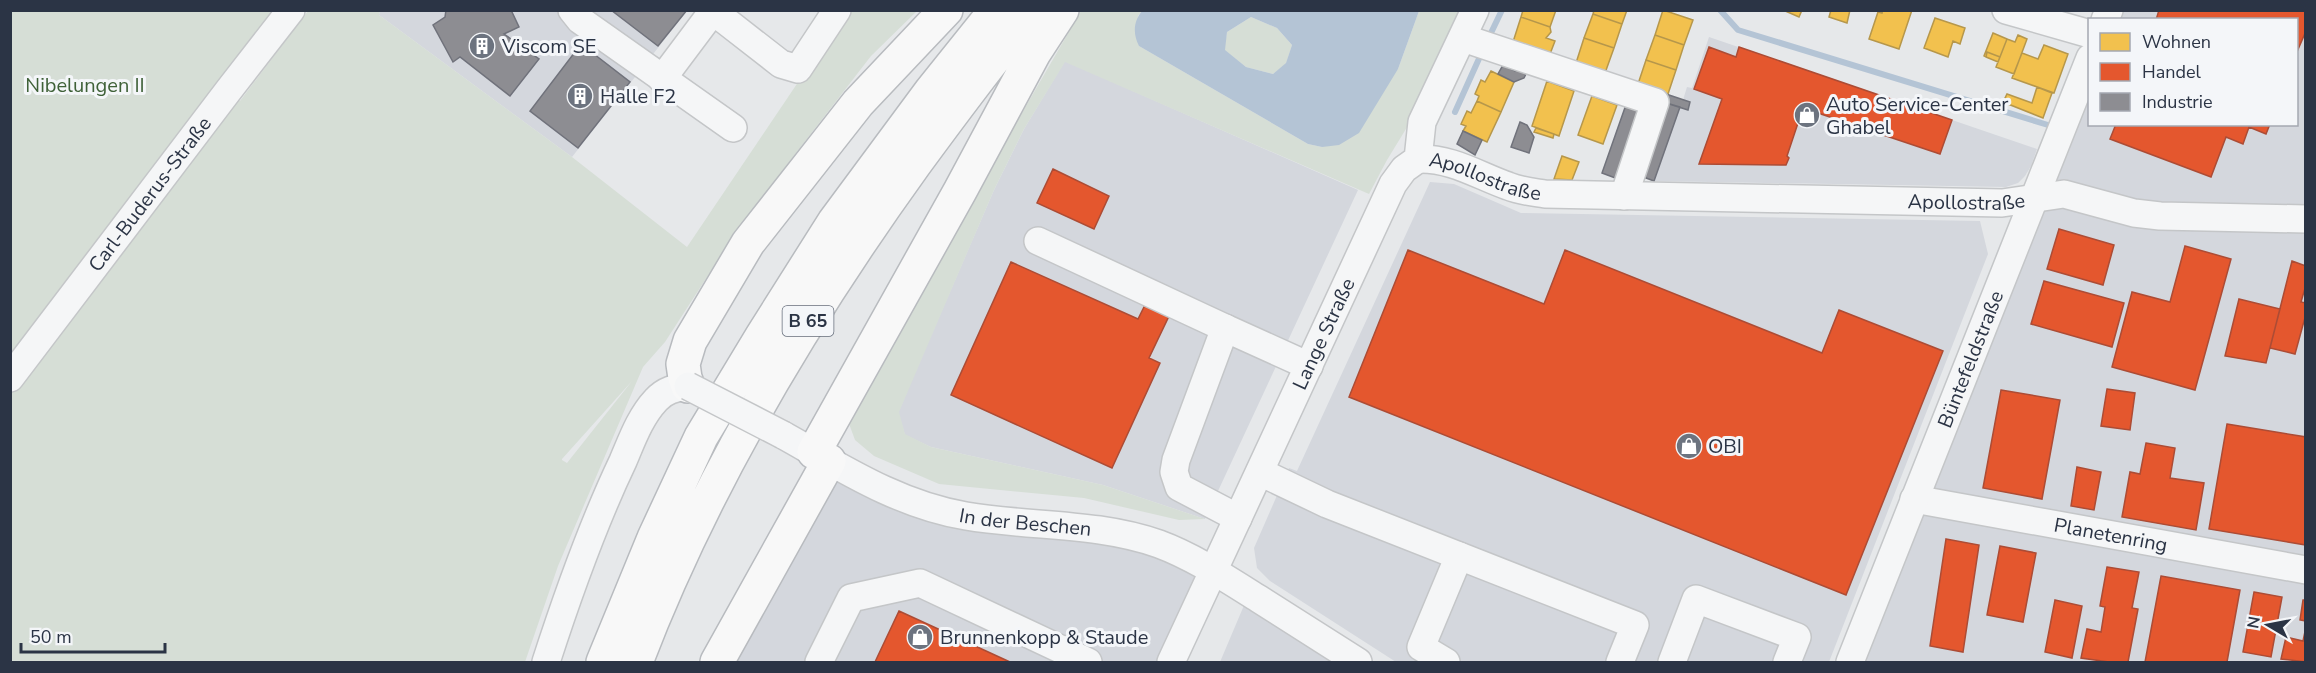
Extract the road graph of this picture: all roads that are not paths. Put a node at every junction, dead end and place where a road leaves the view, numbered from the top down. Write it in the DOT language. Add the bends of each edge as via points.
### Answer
graph roads {
  1 [pos="291,10"];
  2 [pos="572,10"];
  3 [pos="837,10"];
  4 [pos="946,10"];
  5 [pos="996,10"];
  6 [pos="1034,10"];
  7 [pos="1062,10"];
  8 [pos="1475,10"];
  9 [pos="2006,10"];
  10 [pos="2088,33"];
  11 [pos="1463,38"];
  12 [pos="2088,63"];
  13 [pos="662,80"];
  14 [pos="733,128"];
  15 [pos="1419,159"];
  16 [pos="1624,195"];
  17 [pos="2032,199"];
  18 [pos="2306,219"];
  19 [pos="1038,241"];
  20 [pos="1224,328"];
  21 [pos="1309,366"];
  22 [pos="10,378"];
  23 [pos="688,386"];
  24 [pos="821,457"];
  25 [pos="1260,472"];
  26 [pos="1914,499"];
  27 [pos="1238,518"];
  28 [pos="1459,556"];
  29 [pos="1213,570"];
  30 [pos="2306,570"];
  31 [pos="1418,655"];
  32 [pos="1179,658"];
  33 [pos="546,663"];
  34 [pos="603,663"];
  35 [pos="636,663"];
  36 [pos="717,663"];
  37 [pos="819,663"];
  38 [pos="1088,663"];
  39 [pos="1359,663"];
  40 [pos="1446,663"];
  41 [pos="1620,663"];
  42 [pos="1672,663"];
  43 [pos="1787,663"];
  44 [pos="1850,663"];
  1 -- 22 [label="street, Carl-Buderus-Straße"];
  2 -- 13 [label="street"];
  3 -- 13 [label="street" via="798,69 781,64 713,11"];
  4 -- 23 [label="highway" via="858,103 748,243 690,341 683,364"];
  5 -- 34 [label="highway, B 65" via="834,222 701,437"];
  6 -- 35 [label="highway, B 65" via="872,223 784,359 678,562"];
  7 -- 24 [label="highway" via="1034,53"];
  8 -- 11 [label="street"];
  9 -- 10 [label="street"];
  11 -- 15 [label="street" via="1422,122"];
  11 -- 16 [label="street" via="1655,102"];
  12 -- 17 [label="street, Büntefeldstraße"];
  13 -- 14 [label="street"];
  15 -- 16 [label="street, Apollostraße" via="1454,163 1525,192"];
  15 -- 21 [label="street, Lange Straße" via="1393,183"];
  16 -- 17 [label="street, Apollostraße" via="2002,203"];
  17 -- 18 [label="street, Apollostraße" via="2064,194 2160,216"];
  17 -- 26 [label="street, Büntefeldstraße"];
  19 -- 20 [label="street"];
  20 -- 21 [label="street"];
  20 -- 27 [label="street" via="1173,472 1179,487 1188,494"];
  21 -- 25 [label="street, Lange Straße"];
  23 -- 24 [label="street, In der Beschen, bridge"];
  23 -- 33 [label="street" via="672,388 658,398 640,423 577,571"];
  24 -- 29 [label="street, In der Beschen" via="899,497 930,508 1009,522 1086,527 1124,534 1160,545"];
  24 -- 36 [label="highway"];
  25 -- 27 [label="street, Lange Straße"];
  25 -- 28 [label="street" via="1328,504"];
  26 -- 30 [label="street, Planetenring"];
  26 -- 44 [label="street, Büntefeldstraße"];
  27 -- 29 [label="street, Lange Straße"];
  28 -- 31 [label="street"];
  28 -- 41 [label="street" via="1635,625"];
  29 -- 32 [label="street, Lange Straße"];
  29 -- 39 [label="street, In der Beschen"];
  31 -- 40 [label="street"];
  37 -- 38 [label="street" via="851,598 920,583"];
  42 -- 43 [label="street" via="1696,599 1797,637"];
}
